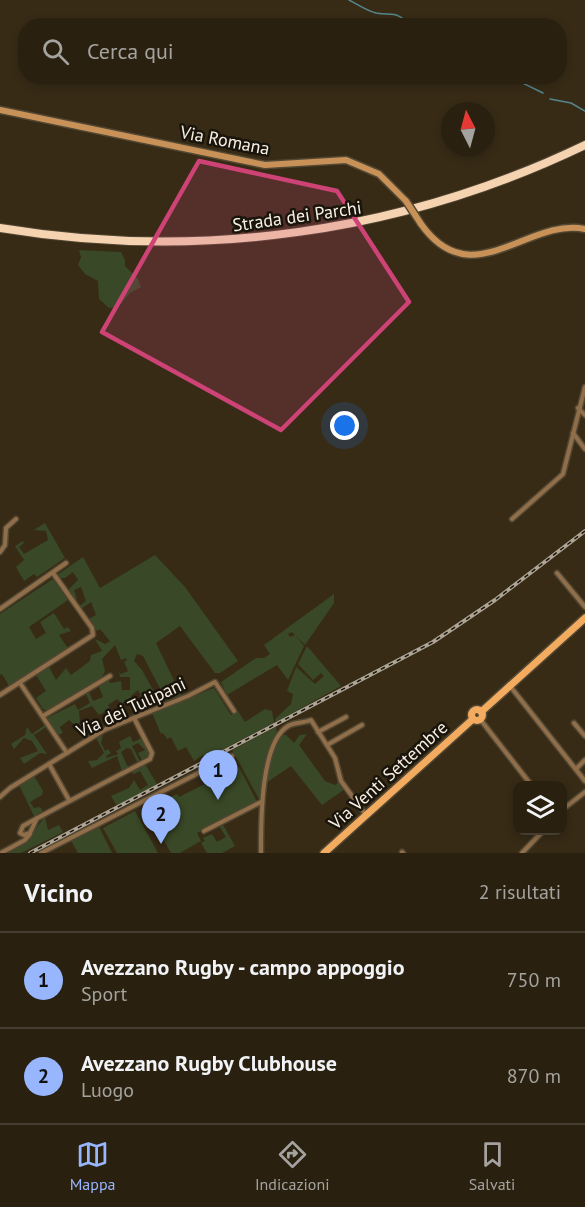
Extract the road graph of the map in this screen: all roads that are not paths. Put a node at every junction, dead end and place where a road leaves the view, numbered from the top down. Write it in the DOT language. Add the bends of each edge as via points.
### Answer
graph roads {
  1 [pos="0,110"];
  2 [pos="585,145"];
  3 [pos="585,150"];
  4 [pos="0,228"];
  5 [pos="585,229"];
  6 [pos="0,233"];
  7 [pos="585,387"];
  8 [pos="578,408"];
  9 [pos="585,415"];
  10 [pos="572,432"];
  11 [pos="585,448"];
  12 [pos="16,519"];
  13 [pos="512,519"];
  14 [pos="0,552"];
  15 [pos="66,563"];
  16 [pos="53,573"];
  17 [pos="556,573"];
  18 [pos="585,607"];
  19 [pos="0,609"];
  20 [pos="585,618"];
  21 [pos="110,676"];
  22 [pos="20,683"];
  23 [pos="510,686"];
  24 [pos="0,695"];
  25 [pos="234,711"];
  26 [pos="42,716"];
  27 [pos="346,717"];
  28 [pos="478,717"];
  29 [pos="134,718"];
  30 [pos="574,723"];
  31 [pos="362,725"];
  32 [pos="318,732"];
  33 [pos="585,736"];
  34 [pos="327,745"];
  35 [pos="67,753"];
  36 [pos="232,756"];
  37 [pos="585,760"];
  38 [pos="49,764"];
  39 [pos="576,769"];
  40 [pos="528,781"];
  41 [pos="585,781"];
  42 [pos="585,792"];
  43 [pos="0,797"];
  44 [pos="69,800"];
  45 [pos="262,802"];
  46 [pos="567,806"];
  47 [pos="366,815"];
  48 [pos="37,818"];
  49 [pos="204,831"];
  50 [pos="30,833"];
  51 [pos="540,835"];
  52 [pos="1,853"];
  53 [pos="41,853"];
  54 [pos="261,853"];
  55 [pos="324,853"];
  56 [pos="522,853"];
  1 -- 5 [label="main road, Via Romana, bridge" via="265,165 346,160 379,174 436,240 477,255 496,253 556,229"];
  2 -- 4 [label="highway, Strada dei Parchi" via="522,173 439,202 381,218 288,235 155,243"];
  3 -- 6 [label="highway, Strada dei Parchi" via="515,181 441,207 289,239 219,246 144,247"];
  7 -- 8 [label="street"];
  8 -- 9 [label="street"];
  8 -- 10 [label="street"];
  10 -- 11 [label="street"];
  10 -- 13 [label="street" via="563,474"];
  12 -- 14 [label="street" via="6,528 5,545"];
  15 -- 16 [label="street"];
  16 -- 19 [label="street"];
  16 -- 22 [label="street" via="93,635"];
  17 -- 18 [label="street"];
  20 -- 23 [label="main road, Via Venti Settembre"];
  21 -- 26 [label="street"];
  22 -- 24 [label="street"];
  22 -- 26 [label="street"];
  23 -- 28 [label="main road, Via Venti Settembre"];
  23 -- 39 [label="street"];
  25 -- 29 [label="street, Via dei Tulipani" via="215,682"];
  26 -- 35 [label="street"];
  27 -- 32 [label="street"];
  28 -- 40 [label="street"];
  28 -- 47 [label="main road, Via Venti Settembre"];
  29 -- 35 [label="street, Via dei Tulipani" via="104,730"];
  29 -- 44 [label="street" via="152,753 150,759"];
  30 -- 33 [label="street"];
  31 -- 34 [label="street"];
  32 -- 34 [label="street"];
  32 -- 45 [label="street" via="311,720 280,732 267,765"];
  34 -- 47 [label="street" via="339,767 341,781"];
  35 -- 38 [label="street, Via dei Tulipani"];
  36 -- 53 [label="street"];
  37 -- 39 [label="street"];
  38 -- 43 [label="street, Via dei Tulipani"];
  38 -- 44 [label="street"];
  39 -- 41 [label="street"];
  42 -- 46 [label="street"];
  44 -- 48 [label="street"];
  45 -- 49 [label="street"];
  45 -- 54 [label="street"];
  47 -- 55 [label="main road, Via Venti Settembre"];
  48 -- 50 [label="street"];
  48 -- 50 [label="street" via="20,828 24,835"];
  50 -- 52 [label="street"];
  51 -- 56 [label="street"];
}
